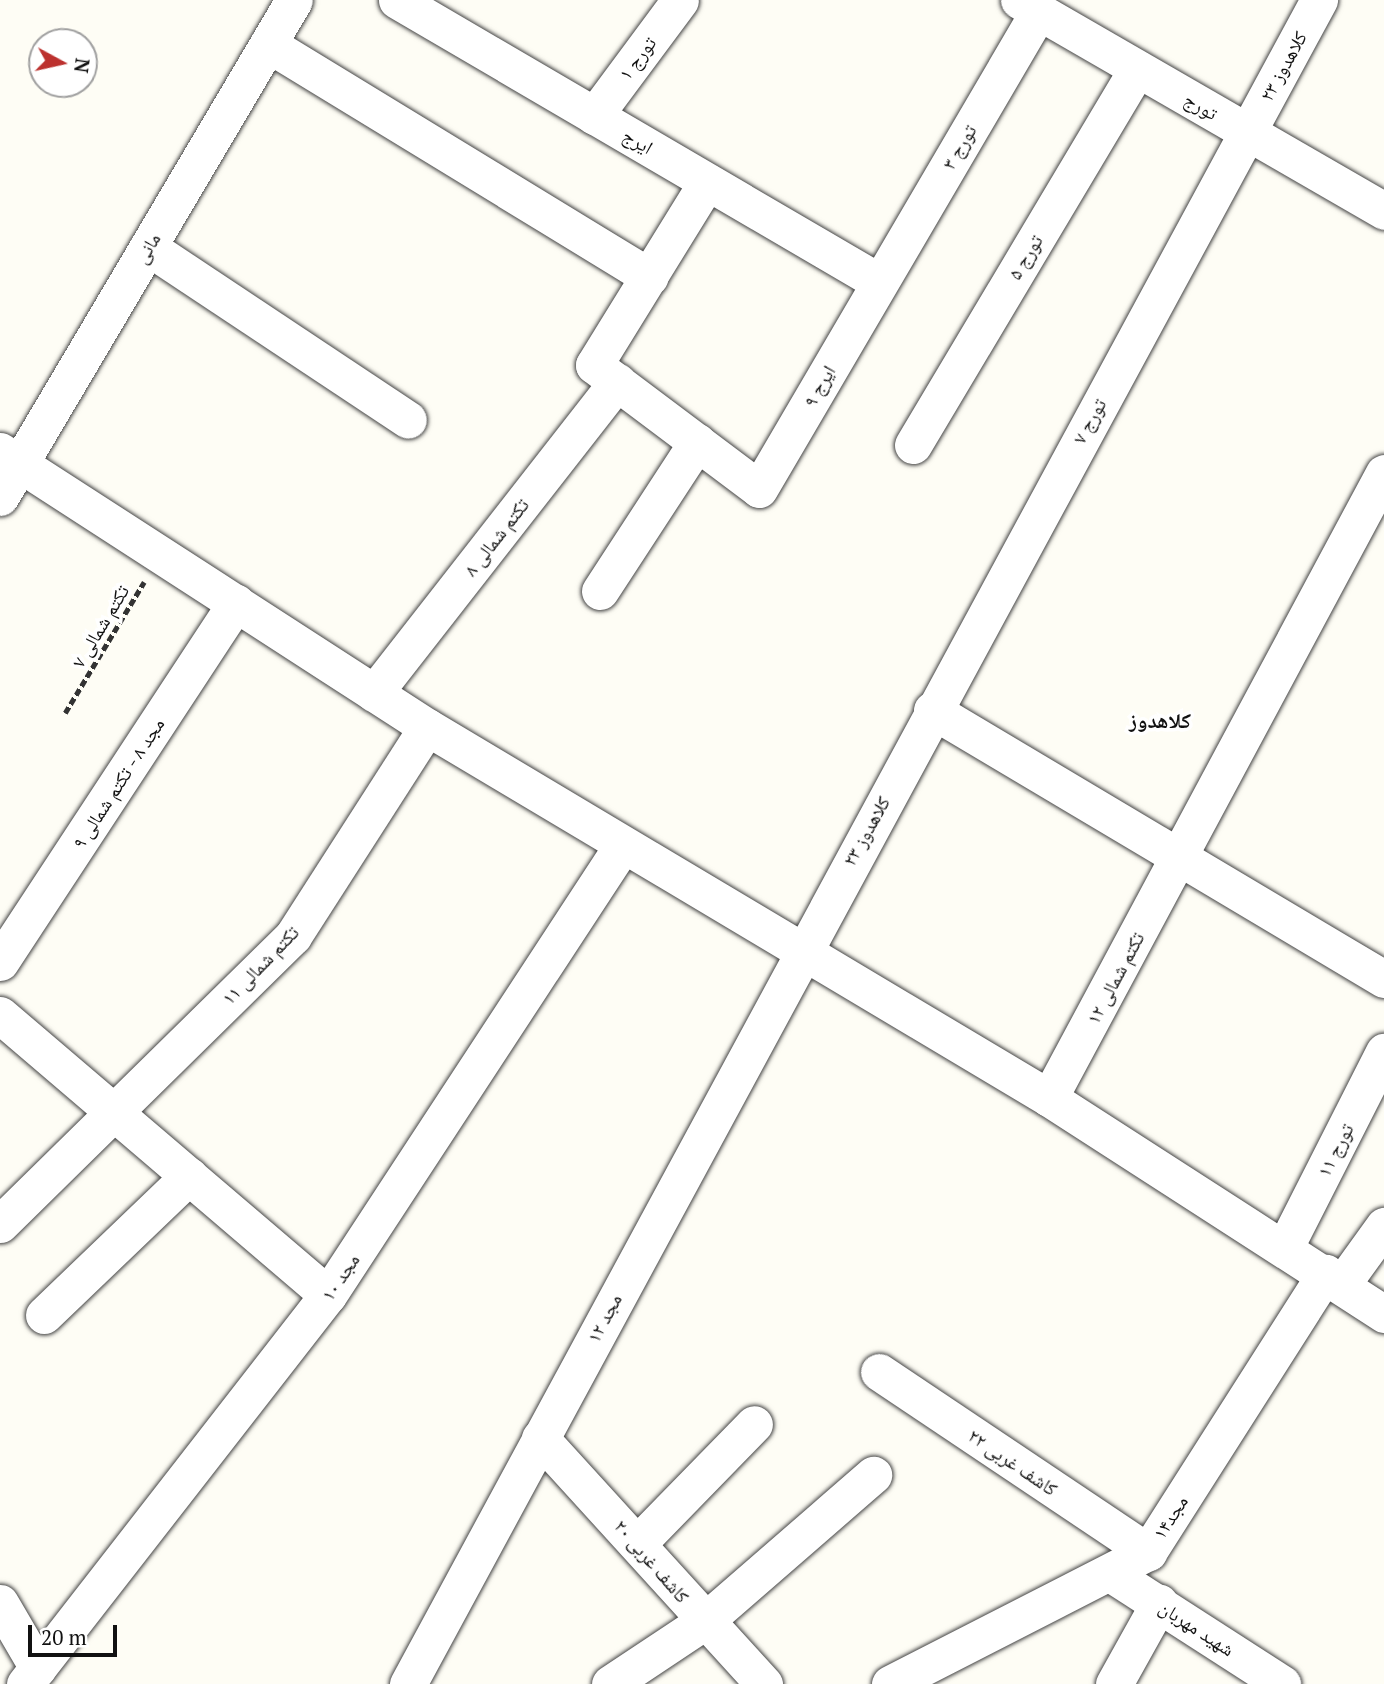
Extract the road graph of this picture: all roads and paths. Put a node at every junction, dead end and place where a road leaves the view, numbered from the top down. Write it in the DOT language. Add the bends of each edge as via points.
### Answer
graph roads {
  1 [pos="294,0"];
  2 [pos="397,0"];
  3 [pos="680,0"];
  4 [pos="1319,0"];
  5 [pos="1029,6"];
  6 [pos="268,44"];
  7 [pos="1137,69"];
  8 [pos="594,116"];
  9 [pos="1247,132"];
  10 [pos="707,182"];
  11 [pos="1384,211"];
  12 [pos="148,247"];
  13 [pos="649,277"];
  14 [pos="879,282"];
  15 [pos="617,382"];
  16 [pos="408,420"];
  17 [pos="697,442"];
  18 [pos="913,445"];
  19 [pos="10,457"];
  20 [pos="1384,473"];
  21 [pos="0,497"];
  22 [pos="160,554"];
  23 [pos="600,591"];
  24 [pos="236,603"];
  25 [pos="374,692"];
  26 [pos="932,710"];
  27 [pos="65,713"];
  28 [pos="427,727"];
  29 [pos="622,846"];
  30 [pos="1180,857"];
  31 [pos="801,951"];
  32 [pos="0,962"];
  33 [pos="1384,979"];
  34 [pos="0,1015"];
  35 [pos="1384,1052"];
  36 [pos="1049,1098"];
  37 [pos="112,1110"];
  38 [pos="189,1176"];
  39 [pos="0,1224"];
  40 [pos="1384,1226"];
  41 [pos="1285,1247"];
  42 [pos="1334,1279"];
  43 [pos="328,1296"];
  44 [pos="1384,1314"];
  45 [pos="44,1315"];
  46 [pos="879,1372"];
  47 [pos="754,1424"];
  48 [pos="540,1438"];
  49 [pos="873,1475"];
  50 [pos="638,1543"];
  51 [pos="1147,1552"];
  52 [pos="1110,1573"];
  53 [pos="0,1603"];
  54 [pos="1159,1603"];
  55 [pos="705,1621"];
  56 [pos="31,1676"];
  57 [pos="408,1684"];
  58 [pos="610,1684"];
  59 [pos="764,1684"];
  60 [pos="890,1684"];
  61 [pos="1114,1684"];
  62 [pos="1282,1684"];
  1 -- 6 [label="street, مانی"];
  2 -- 8 [label="street, ایرج"];
  3 -- 8 [label="street, تورج ۱"];
  4 -- 9 [label="street, کلاهدوز ۲۳"];
  5 -- 7 [label="street, تورج"];
  5 -- 14 [label="street, تورج ۳"];
  6 -- 12 [label="street, مانی"];
  6 -- 13 [label="street"];
  7 -- 9 [label="street, تورج"];
  7 -- 18 [label="street, تورج ۵"];
  8 -- 10 [label="street, ایرج"];
  9 -- 11 [label="street, تورج"];
  9 -- 26 [label="street, تورج ۷"];
  10 -- 13 [label="street"];
  10 -- 14 [label="street, ایرج"];
  12 -- 16 [label="street"];
  12 -- 19 [label="street, مانی"];
  13 -- 15 [label="street" via="594,365"];
  14 -- 17 [label="street, ایرج ۹" via="759,489"];
  15 -- 17 [label="street"];
  15 -- 25 [label="street, تکتم شمالی ۸"];
  17 -- 23 [label="street"];
  19 -- 21 [label="street, مانی"];
  19 -- 22 [label="street"];
  20 -- 30 [label="street, تکتم شمالی ۱۲"];
  22 -- 24 [label="street"];
  22 -- 27 [label="path, تکتم شمالی ۷"];
  24 -- 25 [label="street"];
  24 -- 32 [label="street, مجد ۸ - تکتم شمالی ۹"];
  25 -- 28 [label="street"];
  26 -- 30 [label="street"];
  26 -- 31 [label="street, کلاهدوز ۲۳"];
  28 -- 29 [label="street"];
  28 -- 37 [label="street, تکتم شمالی ۱۱" via="293,936"];
  29 -- 31 [label="street"];
  29 -- 43 [label="street, مجد ۱۰"];
  30 -- 33 [label="street"];
  30 -- 36 [label="street, تکتم شمالی ۱۲"];
  31 -- 36 [label="street"];
  31 -- 48 [label="street, مجد ۱۲"];
  34 -- 37 [label="street"];
  35 -- 41 [label="street, تورج ۱۱"];
  36 -- 41 [label="street"];
  37 -- 38 [label="street"];
  37 -- 39 [label="street, تکتم شمالی ۱۱"];
  38 -- 43 [label="street"];
  38 -- 45 [label="street"];
  40 -- 42 [label="street, مجد۱۴"];
  41 -- 42 [label="street"];
  42 -- 44 [label="street"];
  42 -- 51 [label="street, مجد۱۴"];
  43 -- 56 [label="street, مجد ۱۰"];
  46 -- 51 [label="street, کاشف غربی ۲۲"];
  47 -- 50 [label="street"];
  48 -- 50 [label="street, کاشف غربی ۲۰"];
  48 -- 57 [label="street, مجد ۱۲"];
  49 -- 55 [label="street"];
  50 -- 55 [label="street, کاشف غربی ۲۰"];
  51 -- 52 [label="street, مجد۱۴"];
  52 -- 54 [label="street, شهید مهربان"];
  52 -- 60 [label="street, مجد۱۴"];
  53 -- 56 [label="street"];
  54 -- 61 [label="street"];
  54 -- 62 [label="street, شهید مهربان"];
  55 -- 58 [label="street"];
  55 -- 59 [label="street, کاشف غربی ۲۰"];
}
